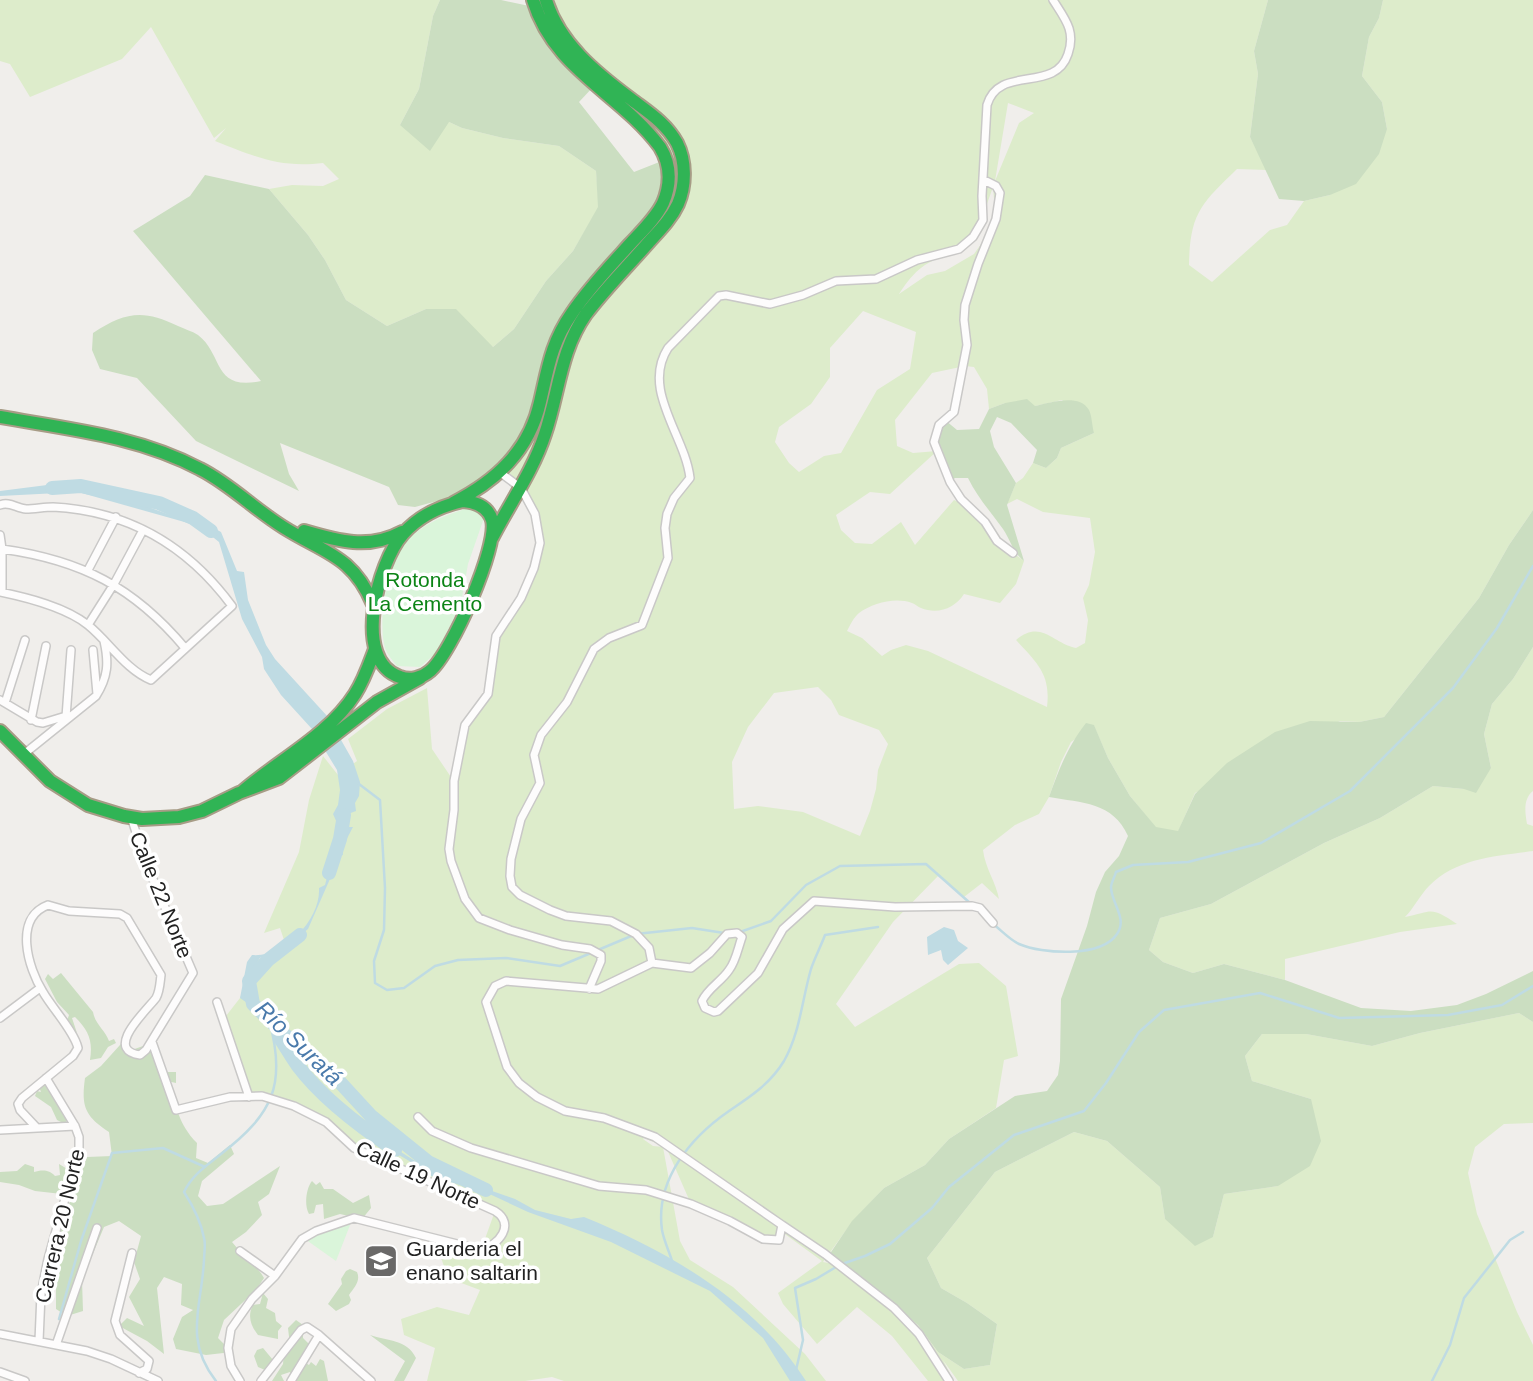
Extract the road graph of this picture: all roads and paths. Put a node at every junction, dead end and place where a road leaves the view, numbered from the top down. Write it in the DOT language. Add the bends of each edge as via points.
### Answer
graph roads {
  1 [pos="533,0"];
  2 [pos="546,0"];
  3 [pos="1053,0"];
  4 [pos="984,180"];
  5 [pos="0,417"];
  6 [pos="502,474"];
  7 [pos="521,488"];
  8 [pos="453,503"];
  9 [pos="0,505"];
  10 [pos="253,505"];
  11 [pos="116,517"];
  12 [pos="409,528"];
  13 [pos="143,530"];
  14 [pos="0,535"];
  15 [pos="492,538"];
  16 [pos="2,549"];
  17 [pos="1013,553"];
  18 [pos="88,570"];
  19 [pos="114,584"];
  20 [pos="1,592"];
  21 [pos="373,605"];
  22 [pos="88,625"];
  23 [pos="25,640"];
  24 [pos="104,640"];
  25 [pos="46,646"];
  26 [pos="185,648"];
  27 [pos="375,649"];
  28 [pos="71,650"];
  29 [pos="93,650"];
  30 [pos="423,677"];
  31 [pos="97,694"];
  32 [pos="3,702"];
  33 [pos="82,707"];
  34 [pos="66,716"];
  35 [pos="31,720"];
  36 [pos="0,731"];
  37 [pos="314,745"];
  38 [pos="24,754"];
  39 [pos="131,817"];
  40 [pos="993,923"];
  41 [pos="652,963"];
  42 [pos="40,988"];
  43 [pos="589,989"];
  44 [pos="217,1002"];
  45 [pos="0,1018"];
  46 [pos="152,1042"];
  47 [pos="46,1078"];
  48 [pos="249,1097"];
  49 [pos="418,1117"];
  50 [pos="75,1126"];
  51 [pos="36,1127"];
  52 [pos="0,1130"];
  53 [pos="782,1225"];
  54 [pos="97,1227"];
  55 [pos="240,1251"];
  56 [pos="132,1253"];
  57 [pos="275,1276"];
  58 [pos="0,1334"];
  59 [pos="319,1335"];
  60 [pos="39,1341"];
  61 [pos="56,1345"];
  62 [pos="0,1372"];
  63 [pos="139,1373"];
  64 [pos="23,1381"];
  65 [pos="158,1381"];
  66 [pos="240,1381"];
  67 [pos="261,1381"];
  68 [pos="291,1381"];
  69 [pos="371,1381"];
  70 [pos="949,1381"];
  1 -- 6 [label="main road" via="547,32 578,71 654,138 670,174 660,209 560,330 549,354 532,431"];
  2 -- 7 [label="main road" via="558,29 573,47 664,124 683,160 684,182 667,222 573,335 557,379 545,436"];
  3 -- 4 [label="street" via="1070,26 1066,61 1046,77 1012,81 991,93"];
  4 -- 17 [label="street" via="1000,192 996,219 965,305 967,345 954,412 939,425 934,442 957,493 997,541"];
  4 -- 41 [label="street" via="983,219 959,249 917,260 876,279 836,281 770,304 719,296 661,358 662,397 690,478 667,514 667,561 642,625 608,638 594,649 567,702 538,742 534,755 540,783 521,819 510,876 520,895 550,910 611,922 636,934 647,944"];
  5 -- 10 [label="main road" via="147,447 203,470"];
  6 -- 7 [label="street"];
  6 -- 8 [label="main road"];
  7 -- 15 [label="main road"];
  7 -- 43 [label="street" via="535,514 540,543 521,598 496,636 488,694 465,725 454,781 450,862 465,900 479,918 601,955"];
  8 -- 12 [label="main road"];
  8 -- 15 [label="main road" via="468,501 482,506 491,518"];
  9 -- 11 [label="street"];
  10 -- 12 [label="main road" via="297,529 353,544 382,542"];
  10 -- 21 [label="main road" via="353,567"];
  11 -- 13 [label="street"];
  11 -- 18 [label="street"];
  12 -- 21 [label="main road" via="387,558"];
  13 -- 19 [label="street"];
  13 -- 26 [label="street" via="162,538 213,580 232,606"];
  14 -- 16 [label="street"];
  15 -- 30 [label="main road" via="457,633"];
  16 -- 18 [label="street"];
  16 -- 20 [label="street"];
  18 -- 19 [label="street"];
  19 -- 22 [label="street"];
  19 -- 26 [label="street" via="152,613"];
  20 -- 22 [label="street" via="48,606"];
  21 -- 27 [label="main road"];
  22 -- 24 [label="street"];
  23 -- 32 [label="street"];
  24 -- 26 [label="street" via="151,680"];
  24 -- 31 [label="street" via="108,666"];
  25 -- 35 [label="street"];
  27 -- 30 [label="main road" via="391,673"];
  27 -- 37 [label="main road" via="362,687"];
  28 -- 34 [label="street"];
  29 -- 31 [label="street"];
  30 -- 37 [label="main road"];
  31 -- 33 [label="street"];
  32 -- 35 [label="street"];
  33 -- 34 [label="street"];
  33 -- 38 [label="street"];
  34 -- 35 [label="street" via="43,723"];
  36 -- 38 [label="main road"];
  37 -- 39 [label="main road" via="243,791 196,813"];
  38 -- 39 [label="main road" via="81,802"];
  39 -- 46 [label="street, Calle 22 Norte" via="193,973"];
  40 -- 41 [label="street" via="974,906 814,901 783,929 758,973 714,1012 702,1001 734,963 742,937 737,933 727,934 691,968"];
  41 -- 43 [label="street"];
  42 -- 45 [label="street"];
  42 -- 46 [label="street" via="26,940 37,911 48,905 120,914 138,935 160,975 156,998 137,1017 126,1045 128,1051 140,1055"];
  42 -- 47 [label="street" via="78,1044 73,1056"];
  43 -- 53 [label="street" via="514,980 495,986 486,1002 512,1075 558,1108 611,1120 667,1144"];
  44 -- 48 [label="street"];
  46 -- 48 [label="street, Calle 19 Norte" via="176,1110"];
  47 -- 50 [label="street, Carrera 20 Norte"];
  47 -- 51 [label="street" via="18,1104"];
  48 -- 57 [label="street, Calle 19 Norte" via="262,1096 294,1106 326,1122 354,1149 495,1211 505,1222 502,1236 492,1247 481,1250 354,1218 341,1220 302,1239"];
  49 -- 53 [label="street" via="432,1131 471,1148 599,1186 646,1190 701,1208 765,1240 779,1240"];
  50 -- 51 [label="street"];
  50 -- 60 [label="street, Carrera 20 Norte" via="79,1149 48,1259"];
  51 -- 52 [label="street"];
  53 -- 70 [label="street" via="894,1308 919,1334"];
  54 -- 61 [label="street"];
  55 -- 57 [label="street"];
  56 -- 63 [label="street" via="115,1321 120,1335 149,1361 148,1368"];
  57 -- 66 [label="street" via="231,1329 228,1348 232,1371"];
  58 -- 60 [label="street"];
  59 -- 67 [label="street" via="302,1328"];
  59 -- 68 [label="street"];
  59 -- 69 [label="street"];
  60 -- 61 [label="street"];
  61 -- 63 [label="street" via="111,1359"];
  62 -- 64 [label="street"];
  63 -- 65 [label="street"];
}
